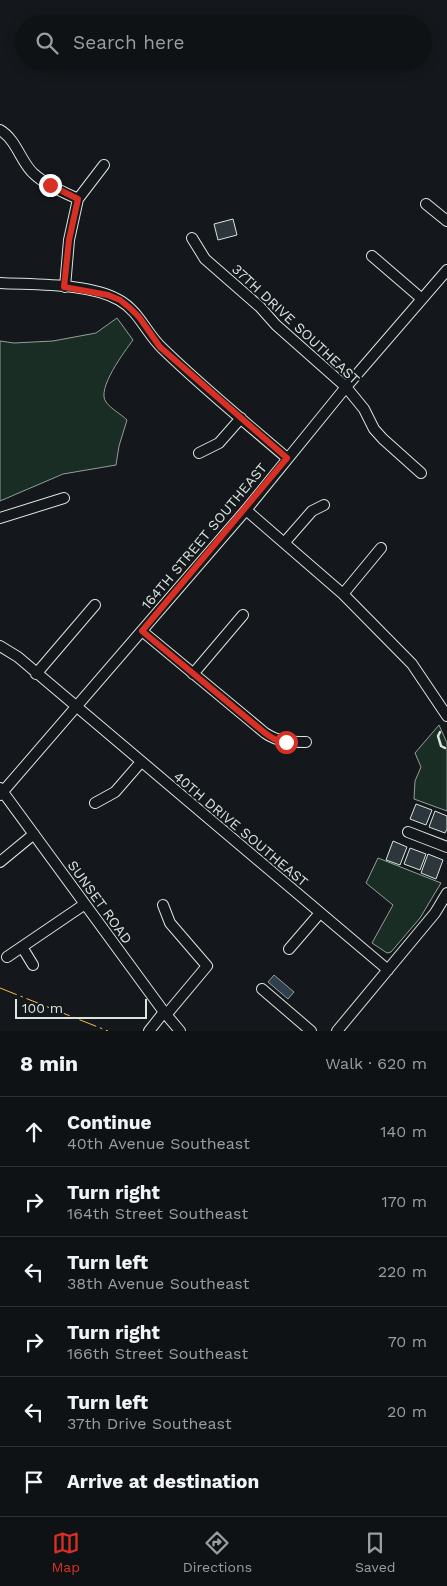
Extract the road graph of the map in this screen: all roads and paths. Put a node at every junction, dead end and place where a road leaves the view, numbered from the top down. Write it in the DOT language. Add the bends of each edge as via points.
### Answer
graph roads {
  1 [pos="0,130"];
  2 [pos="104,165"];
  3 [pos="78,199"];
  4 [pos="426,204"];
  5 [pos="447,221"];
  6 [pos="192,238"];
  7 [pos="372,256"];
  8 [pos="447,270"];
  9 [pos="0,283"];
  10 [pos="64,287"];
  11 [pos="422,299"];
  12 [pos="346,387"];
  13 [pos="241,418"];
  14 [pos="199,453"];
  15 [pos="287,458"];
  16 [pos="421,473"];
  17 [pos="64,498"];
  18 [pos="324,505"];
  19 [pos="246,510"];
  20 [pos="0,518"];
  21 [pos="284,543"];
  22 [pos="381,548"];
  23 [pos="343,594"];
  24 [pos="95,605"];
  25 [pos="242,616"];
  26 [pos="142,631"];
  27 [pos="0,646"];
  28 [pos="36,674"];
  29 [pos="193,674"];
  30 [pos="76,708"];
  31 [pos="447,716"];
  32 [pos="306,742"];
  33 [pos="141,762"];
  34 [pos="1,792"];
  35 [pos="95,803"];
  36 [pos="408,832"];
  37 [pos="34,834"];
  38 [pos="447,847"];
  39 [pos="0,862"];
  40 [pos="447,893"];
  41 [pos="85,904"];
  42 [pos="163,905"];
  43 [pos="320,913"];
  44 [pos="22,947"];
  45 [pos="289,949"];
  46 [pos="7,957"];
  47 [pos="33,965"];
  48 [pos="388,970"];
  49 [pos="262,989"];
  50 [pos="165,1014"];
  51 [pos="149,1031"];
  52 [pos="180,1031"];
  53 [pos="312,1031"];
  54 [pos="337,1031"];
  1 -- 3 [label="street" via="19,150 32,173"];
  2 -- 3 [label="street"];
  3 -- 10 [label="street"];
  4 -- 5 [label="street"];
  6 -- 12 [label="street, 37TH DRIVE SOUTHEAST" via="205,259"];
  7 -- 11 [label="street"];
  8 -- 11 [label="street, 164TH STREET SOUTHEAST"];
  9 -- 10 [label="street"];
  10 -- 13 [label="street" via="120,300 139,317 160,347"];
  11 -- 12 [label="street, 164TH STREET SOUTHEAST"];
  12 -- 15 [label="street, 164TH STREET SOUTHEAST"];
  12 -- 16 [label="street, 37TH DRIVE SOUTHEAST" via="383,439"];
  13 -- 14 [label="street" via="219,443"];
  13 -- 15 [label="street"];
  15 -- 19 [label="street, 164TH STREET SOUTHEAST"];
  17 -- 20 [label="street"];
  18 -- 21 [label="street" via="312,511"];
  19 -- 21 [label="street"];
  19 -- 26 [label="street, 164TH STREET SOUTHEAST"];
  21 -- 23 [label="street"];
  22 -- 23 [label="street"];
  23 -- 31 [label="street" via="412,664"];
  24 -- 28 [label="street"];
  25 -- 29 [label="street"];
  26 -- 29 [label="street"];
  26 -- 30 [label="street, 164TH STREET SOUTHEAST"];
  27 -- 28 [label="street, 40TH DRIVE SOUTHEAST"];
  28 -- 30 [label="street, 40TH DRIVE SOUTHEAST"];
  29 -- 32 [label="street" via="274,739"];
  30 -- 33 [label="street, 40TH DRIVE SOUTHEAST"];
  30 -- 34 [label="street, 164TH STREET SOUTHEAST"];
  33 -- 35 [label="street" via="115,792"];
  33 -- 43 [label="street, 40TH DRIVE SOUTHEAST"];
  34 -- 37 [label="street, SUNSET ROAD"];
  36 -- 38 [label="street"];
  37 -- 39 [label="street"];
  37 -- 41 [label="street, SUNSET ROAD"];
  40 -- 48 [label="street" via="436,913"];
  41 -- 44 [label="street"];
  41 -- 50 [label="street, SUNSET ROAD"];
  42 -- 50 [label="street" via="170,923 207,966"];
  43 -- 45 [label="street"];
  43 -- 48 [label="street, 40TH DRIVE SOUTHEAST"];
  44 -- 46 [label="street"];
  44 -- 47 [label="street"];
  48 -- 54 [label="street"];
  49 -- 53 [label="street"];
  50 -- 51 [label="street"];
  50 -- 52 [label="street, SUNSET ROAD"];
}
